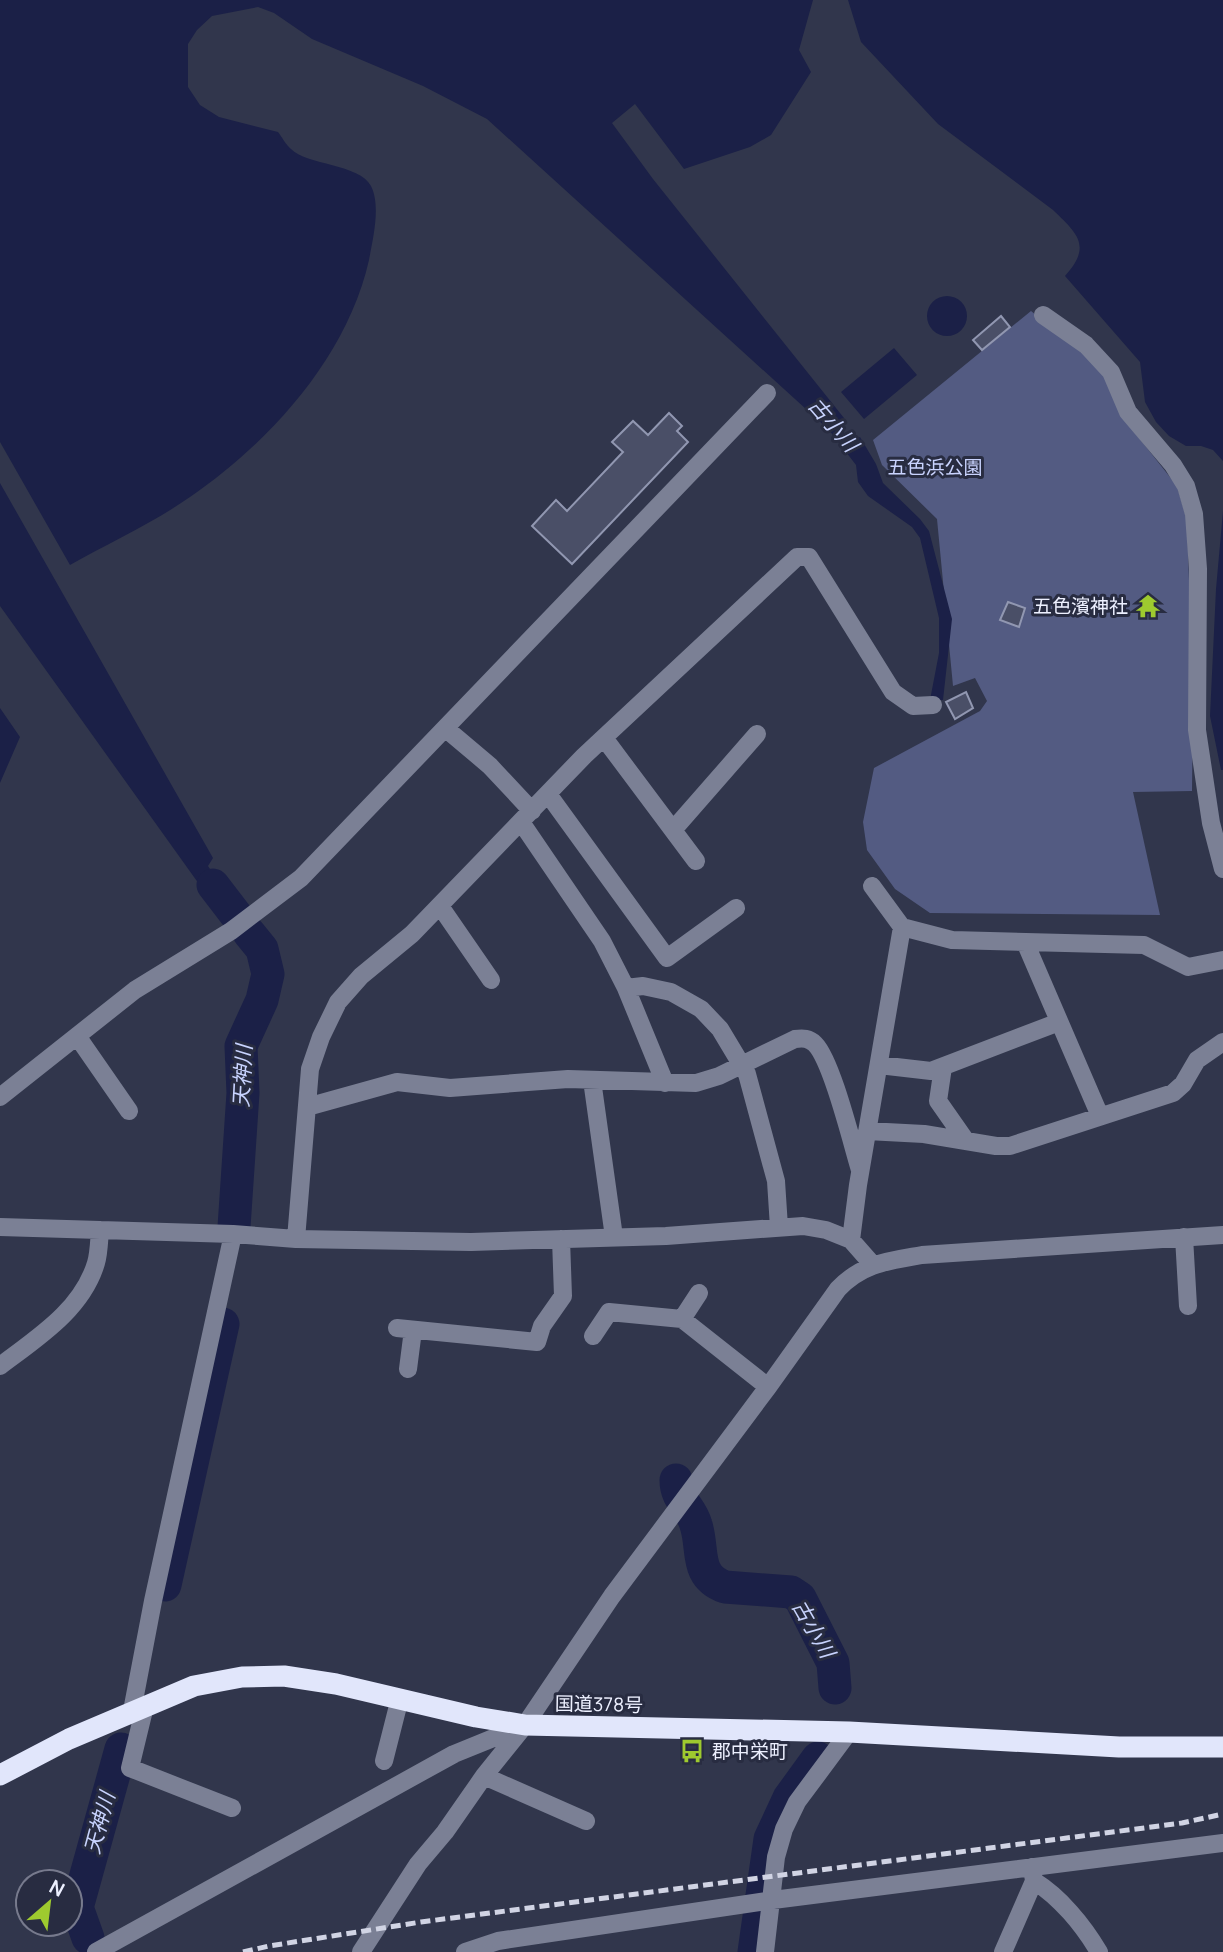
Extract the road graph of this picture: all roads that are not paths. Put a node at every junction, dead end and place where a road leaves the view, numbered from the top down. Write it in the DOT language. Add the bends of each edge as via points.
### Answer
graph roads {
  1 [pos="1043,315"];
  2 [pos="767,393"];
  3 [pos="933,705"];
  4 [pos="445,727"];
  5 [pos="757,734"];
  6 [pos="604,738"];
  7 [pos="548,794"];
  8 [pos="526,817"];
  9 [pos="673,830"];
  10 [pos="696,861"];
  11 [pos="1223,869"];
  12 [pos="872,886"];
  13 [pos="440,906"];
  14 [pos="736,908"];
  15 [pos="902,927"];
  16 [pos="1025,942"];
  17 [pos="1223,960"];
  18 [pos="491,980"];
  19 [pos="626,988"];
  20 [pos="1059,1022"];
  21 [pos="76,1036"];
  22 [pos="1223,1042"];
  23 [pos="743,1065"];
  24 [pos="879,1065"];
  25 [pos="943,1067"];
  26 [pos="592,1080"];
  27 [pos="665,1083"];
  28 [pos="0,1097"];
  29 [pos="307,1107"];
  30 [pos="129,1111"];
  31 [pos="1100,1116"];
  32 [pos="867,1131"];
  33 [pos="966,1141"];
  34 [pos="860,1170"];
  35 [pos="0,1227"];
  36 [pos="779,1227"];
  37 [pos="100,1230"];
  38 [pos="233,1234"];
  39 [pos="1223,1235"];
  40 [pos="614,1237"];
  41 [pos="1184,1237"];
  42 [pos="296,1239"];
  43 [pos="561,1239"];
  44 [pos="851,1240"];
  45 [pos="873,1265"];
  46 [pos="699,1293"];
  47 [pos="1188,1306"];
  48 [pos="682,1319"];
  49 [pos="593,1336"];
  50 [pos="0,1366"];
  51 [pos="408,1369"];
  52 [pos="768,1387"];
  53 [pos="400,1698"];
  54 [pos="139,1709"];
  55 [pos="525,1725"];
  56 [pos="849,1732"];
  57 [pos="1223,1747"];
  58 [pos="384,1761"];
  59 [pos="0,1775"];
  60 [pos="484,1776"];
  61 [pos="232,1808"];
  62 [pos="586,1821"];
  63 [pos="1223,1843"];
  64 [pos="1033,1874"];
  65 [pos="773,1900"];
  66 [pos="96,1952"];
  67 [pos="361,1952"];
  68 [pos="465,1952"];
  69 [pos="765,1952"];
  70 [pos="1003,1952"];
  71 [pos="1098,1952"];
  1 -- 11 [label="street" via="1086,345 1111,372 1128,412 1186,486 1194,514 1198,569 1197,730"];
  2 -- 4 [label="street"];
  3 -- 6 [label="street" via="913,706 893,692 809,557 797,557"];
  4 -- 8 [label="street" via="490,766"];
  4 -- 21 [label="street" via="301,878 231,931 135,990"];
  5 -- 9 [label="street"];
  6 -- 7 [label="street"];
  6 -- 9 [label="street"];
  7 -- 8 [label="street"];
  7 -- 14 [label="street" via="667,958"];
  8 -- 13 [label="street"];
  8 -- 19 [label="street"];
  9 -- 10 [label="street"];
  12 -- 15 [label="street"];
  13 -- 18 [label="street"];
  13 -- 29 [label="street" via="338,1002 310,1069"];
  15 -- 16 [label="street" via="952,940"];
  15 -- 24 [label="street"];
  16 -- 17 [label="street" via="1144,946 1188,967"];
  16 -- 20 [label="street"];
  19 -- 23 [label="street" via="671,992 701,1009"];
  19 -- 27 [label="street"];
  20 -- 25 [label="street"];
  20 -- 31 [label="street"];
  21 -- 28 [label="street"];
  21 -- 30 [label="street"];
  22 -- 31 [label="street" via="1197,1060 1173,1093"];
  23 -- 27 [label="street" via="696,1083"];
  23 -- 34 [label="street" via="795,1039 804,1037 815,1043 825,1060"];
  23 -- 36 [label="street" via="776,1181"];
  24 -- 25 [label="street" via="931,1071"];
  24 -- 32 [label="street"];
  25 -- 33 [label="street" via="938,1101"];
  26 -- 27 [label="street"];
  26 -- 29 [label="street" via="450,1088 397,1082"];
  26 -- 40 [label="street"];
  29 -- 42 [label="street"];
  31 -- 33 [label="street" via="1010,1146"];
  32 -- 33 [label="street"];
  32 -- 34 [label="street"];
  34 -- 44 [label="street"];
  35 -- 37 [label="street"];
  36 -- 40 [label="street"];
  36 -- 44 [label="street" via="826,1230"];
  37 -- 38 [label="street"];
  37 -- 50 [label="street" via="97,1262 78,1298 65,1315"];
  38 -- 42 [label="street"];
  38 -- 54 [label="street" via="153,1601"];
  39 -- 41 [label="street"];
  40 -- 43 [label="street"];
  41 -- 45 [label="street" via="922,1255"];
  41 -- 47 [label="street"];
  42 -- 43 [label="street"];
  43 -- 51 [label="street" via="563,1296 542,1326 537,1342 405,1329"];
  44 -- 45 [label="street"];
  45 -- 52 [label="street" via="851,1275 838,1289"];
  46 -- 48 [label="street"];
  48 -- 49 [label="street" via="609,1312"];
  48 -- 52 [label="street"];
  52 -- 55 [label="street" via="612,1596"];
  53 -- 54 [label="highway, 国道378号" via="284,1676 242,1677 194,1686"];
  53 -- 55 [label="highway, 国道378号"];
  53 -- 58 [label="street"];
  54 -- 59 [label="highway, 国道378号"];
  54 -- 61 [label="street" via="130,1768"];
  55 -- 56 [label="highway, 国道378号"];
  55 -- 60 [label="street"];
  55 -- 66 [label="street" via="454,1754"];
  56 -- 57 [label="highway, 国道378号" via="1119,1747"];
  56 -- 65 [label="street" via="797,1802 784,1829 776,1857"];
  60 -- 62 [label="street"];
  60 -- 67 [label="street" via="418,1864"];
  63 -- 64 [label="street"];
  64 -- 65 [label="street"];
  64 -- 70 [label="street"];
  64 -- 71 [label="street" via="1083,1928"];
  65 -- 68 [label="street" via="498,1941"];
  65 -- 69 [label="street"];
}
